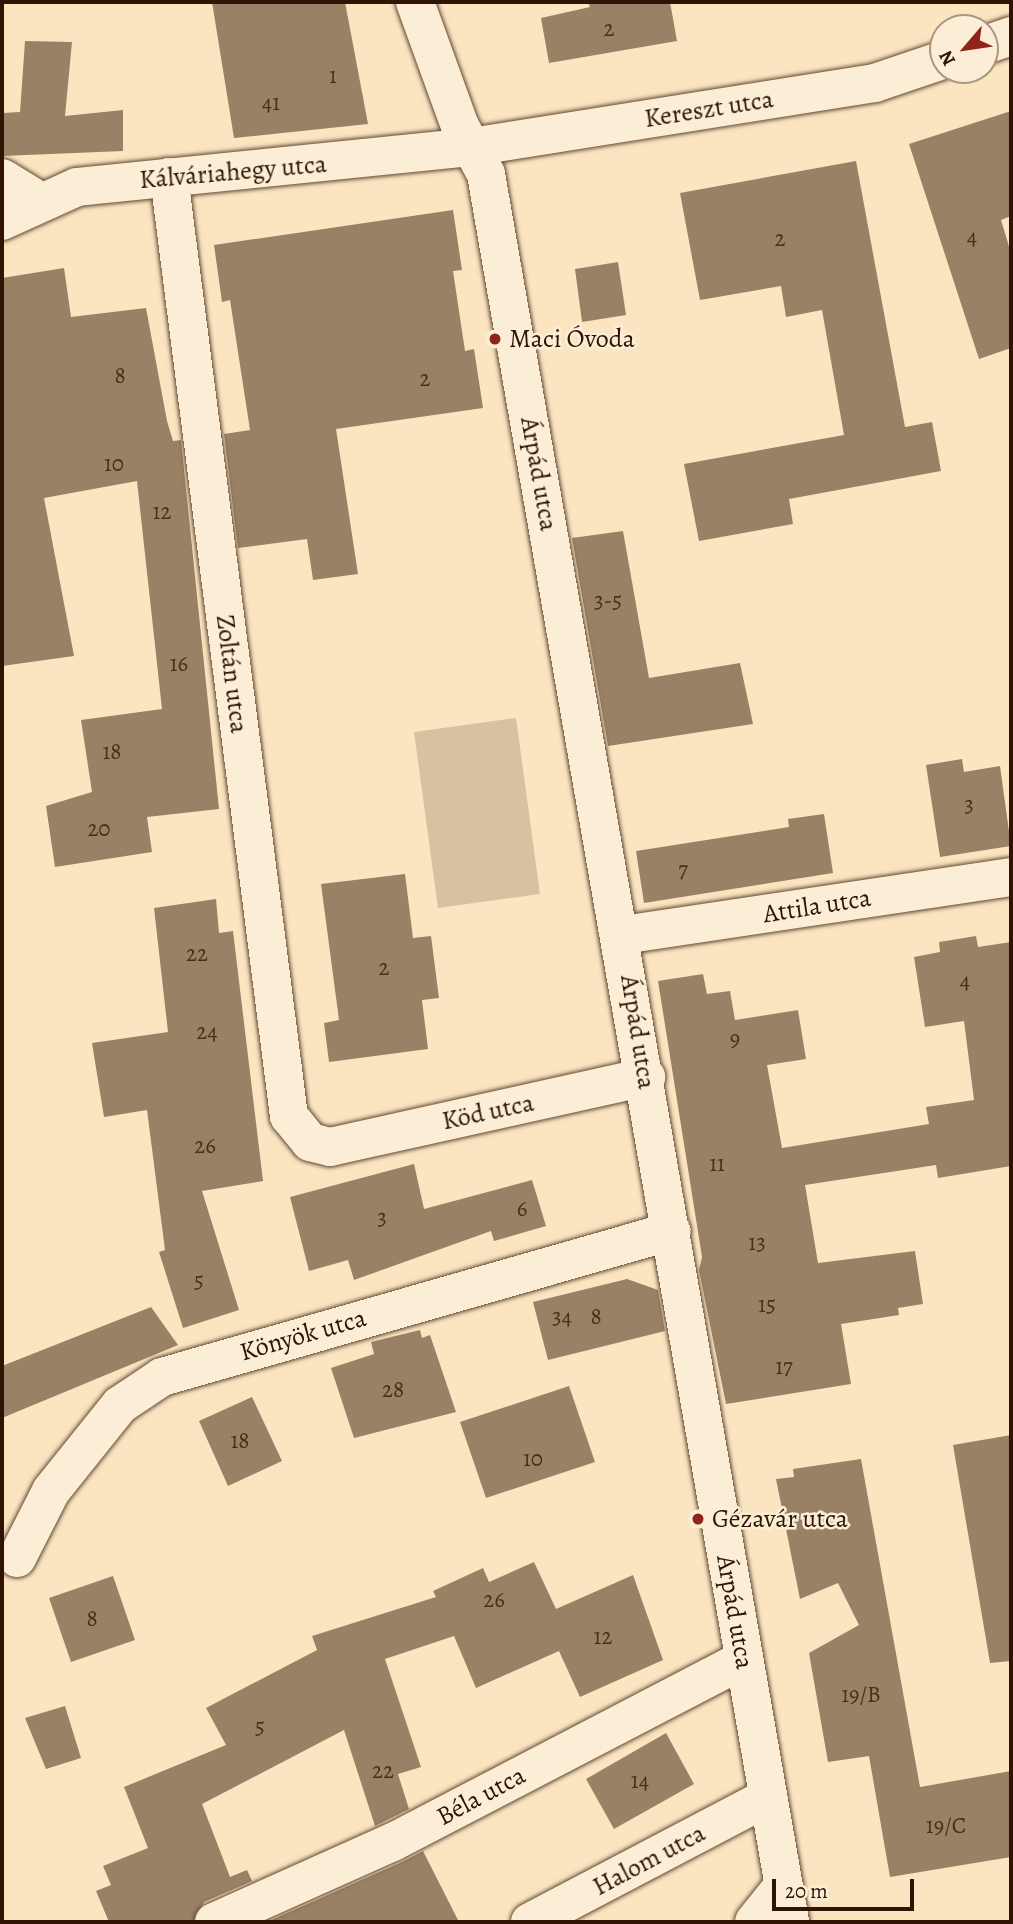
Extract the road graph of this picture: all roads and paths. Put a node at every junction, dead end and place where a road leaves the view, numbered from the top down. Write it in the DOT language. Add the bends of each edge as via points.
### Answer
graph roads {
  1 [pos="415,2"];
  2 [pos="929,65"];
  3 [pos="471,147"];
  4 [pos="169,177"];
  5 [pos="2,178"];
  6 [pos="38,200"];
  7 [pos="2,220"];
  8 [pos="1011,877"];
  9 [pos="623,935"];
  10 [pos="646,1077"];
  11 [pos="330,1147"];
  12 [pos="671,1231"];
  13 [pos="18,1558"];
  14 [pos="743,1660"];
  15 [pos="768,1797"];
  16 [pos="786,1905"];
  17 [pos="214,1922"];
  18 [pos="530,1922"];
  19 [pos="754,1922"];
  1 -- 3 [label="street, Árpád utca"];
  2 -- 3 [label="street, Kereszt utca" via="875,83"];
  3 -- 4 [label="street, Kálváriahegy utca"];
  3 -- 9 [label="street, Árpád utca" via="486,174"];
  4 -- 6 [label="street, Kálváriahegy utca" via="77,187"];
  4 -- 11 [label="street, Zoltán utca" via="289,1116 310,1142"];
  5 -- 6 [label="street"];
  6 -- 7 [label="street, Kálváriahegy utca"];
  8 -- 9 [label="street, Attila utca"];
  9 -- 10 [label="street, Árpád utca"];
  10 -- 11 [label="street, Köd utca"];
  10 -- 12 [label="street, Árpád utca"];
  12 -- 13 [label="street, Könyök utca" via="162,1377 120,1405 51,1491"];
  12 -- 14 [label="street, Árpád utca"];
  14 -- 15 [label="street, Árpád utca"];
  14 -- 17 [label="street, Béla utca" via="393,1842"];
  15 -- 16 [label="street, Árpád utca"];
  15 -- 18 [label="street, Halom utca"];
  16 -- 19 [label="street"];
}
